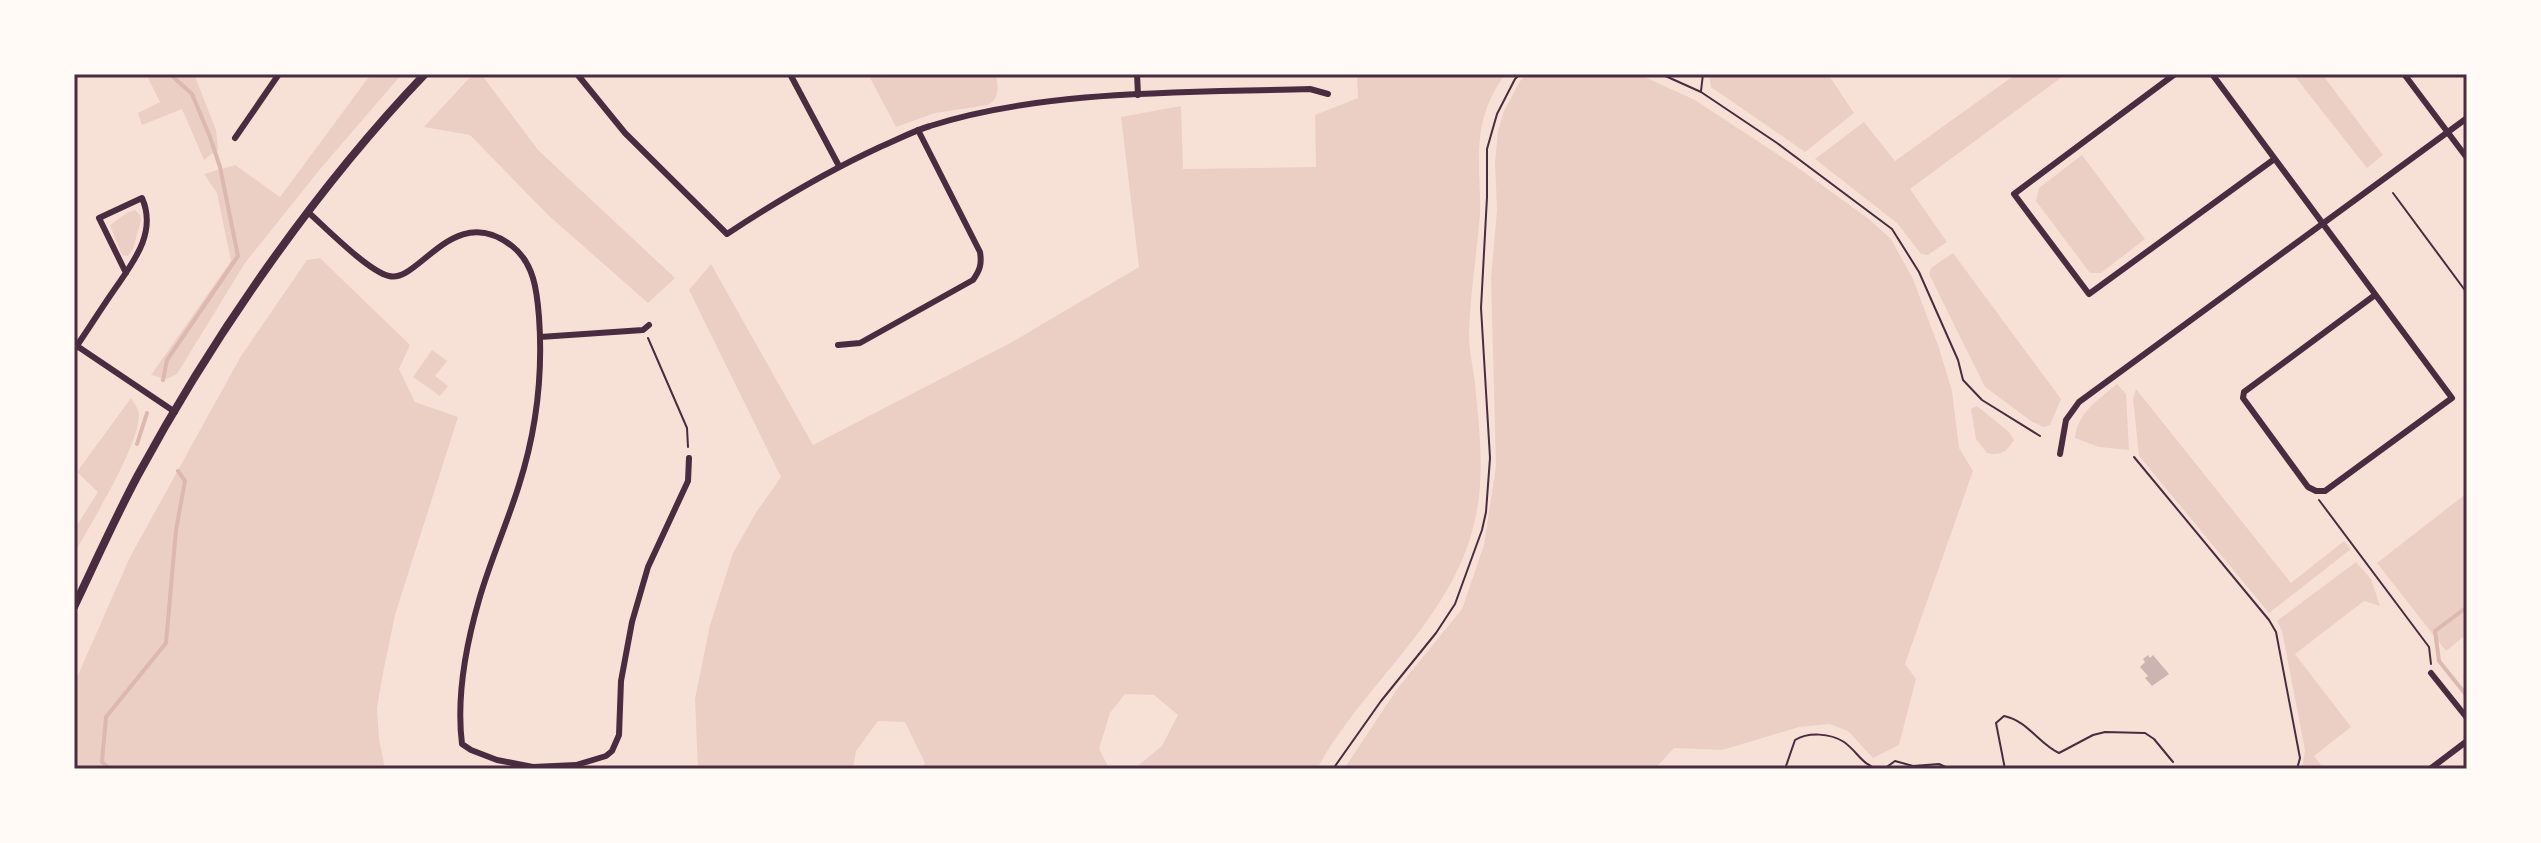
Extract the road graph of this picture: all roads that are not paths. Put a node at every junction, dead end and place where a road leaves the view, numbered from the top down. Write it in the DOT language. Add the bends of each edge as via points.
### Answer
graph roads {
  1 [pos="425,74"];
  2 [pos="577,74"];
  3 [pos="790,74"];
  4 [pos="1137,74"];
  5 [pos="2175,74"];
  6 [pos="2212,74"];
  7 [pos="2404,74"];
  8 [pos="276,75"];
  9 [pos="1328,94"];
  10 [pos="1138,95"];
  11 [pos="2467,118"];
  12 [pos="918,130"];
  13 [pos="2447,132"];
  14 [pos="235,138"];
  15 [pos="2467,158"];
  16 [pos="2273,160"];
  17 [pos="839,166"];
  18 [pos="308,212"];
  19 [pos="2323,224"];
  20 [pos="126,273"];
  21 [pos="2375,295"];
  22 [pos="646,327"];
  23 [pos="540,337"];
  24 [pos="838,345"];
  25 [pos="75,347"];
  26 [pos="175,412"];
  27 [pos="2060,454"];
  28 [pos="689,458"];
  29 [pos="74,607"];
  30 [pos="2431,673"];
  31 [pos="2467,718"];
  32 [pos="2467,741"];
  33 [pos="2430,769"];
  1 -- 18 [label="street"];
  2 -- 17 [label="street" via="625,133 727,234"];
  3 -- 17 [label="street"];
  4 -- 10 [label="street"];
  5 -- 16 [label="street" via="2014,194 2089,294"];
  6 -- 16 [label="street"];
  7 -- 13 [label="street"];
  8 -- 14 [label="street"];
  9 -- 10 [label="street" via="1310,89"];
  10 -- 12 [label="street" via="1004,107"];
  11 -- 13 [label="street"];
  12 -- 17 [label="street"];
  12 -- 24 [label="street" via="980,252 980,271 973,280 860,343"];
  13 -- 15 [label="street"];
  13 -- 19 [label="street"];
  16 -- 19 [label="street"];
  18 -- 23 [label="street" via="374,269 393,277 411,270 450,239 478,233 501,239 529,266"];
  18 -- 26 [label="street"];
  19 -- 21 [label="street"];
  19 -- 27 [label="street" via="2079,402 2066,420"];
  20 -- 20 [label="street" via="144,240 147,218 142,198 99,218"];
  20 -- 25 [label="street"];
  21 -- 21 [label="street" via="2244,392 2243,398 2289,462 2316,491 2325,491 2452,398"];
  22 -- 23 [label="street"];
  23 -- 28 [label="street" via="537,406 527,457 479,599 466,656 462,744 497,760 533,767 576,765 612,751 619,735 621,681 632,622 648,567 688,481"];
  25 -- 26 [label="street"];
  26 -- 29 [label="street"];
  30 -- 31 [label="street"];
  32 -- 33 [label="street"];
}
